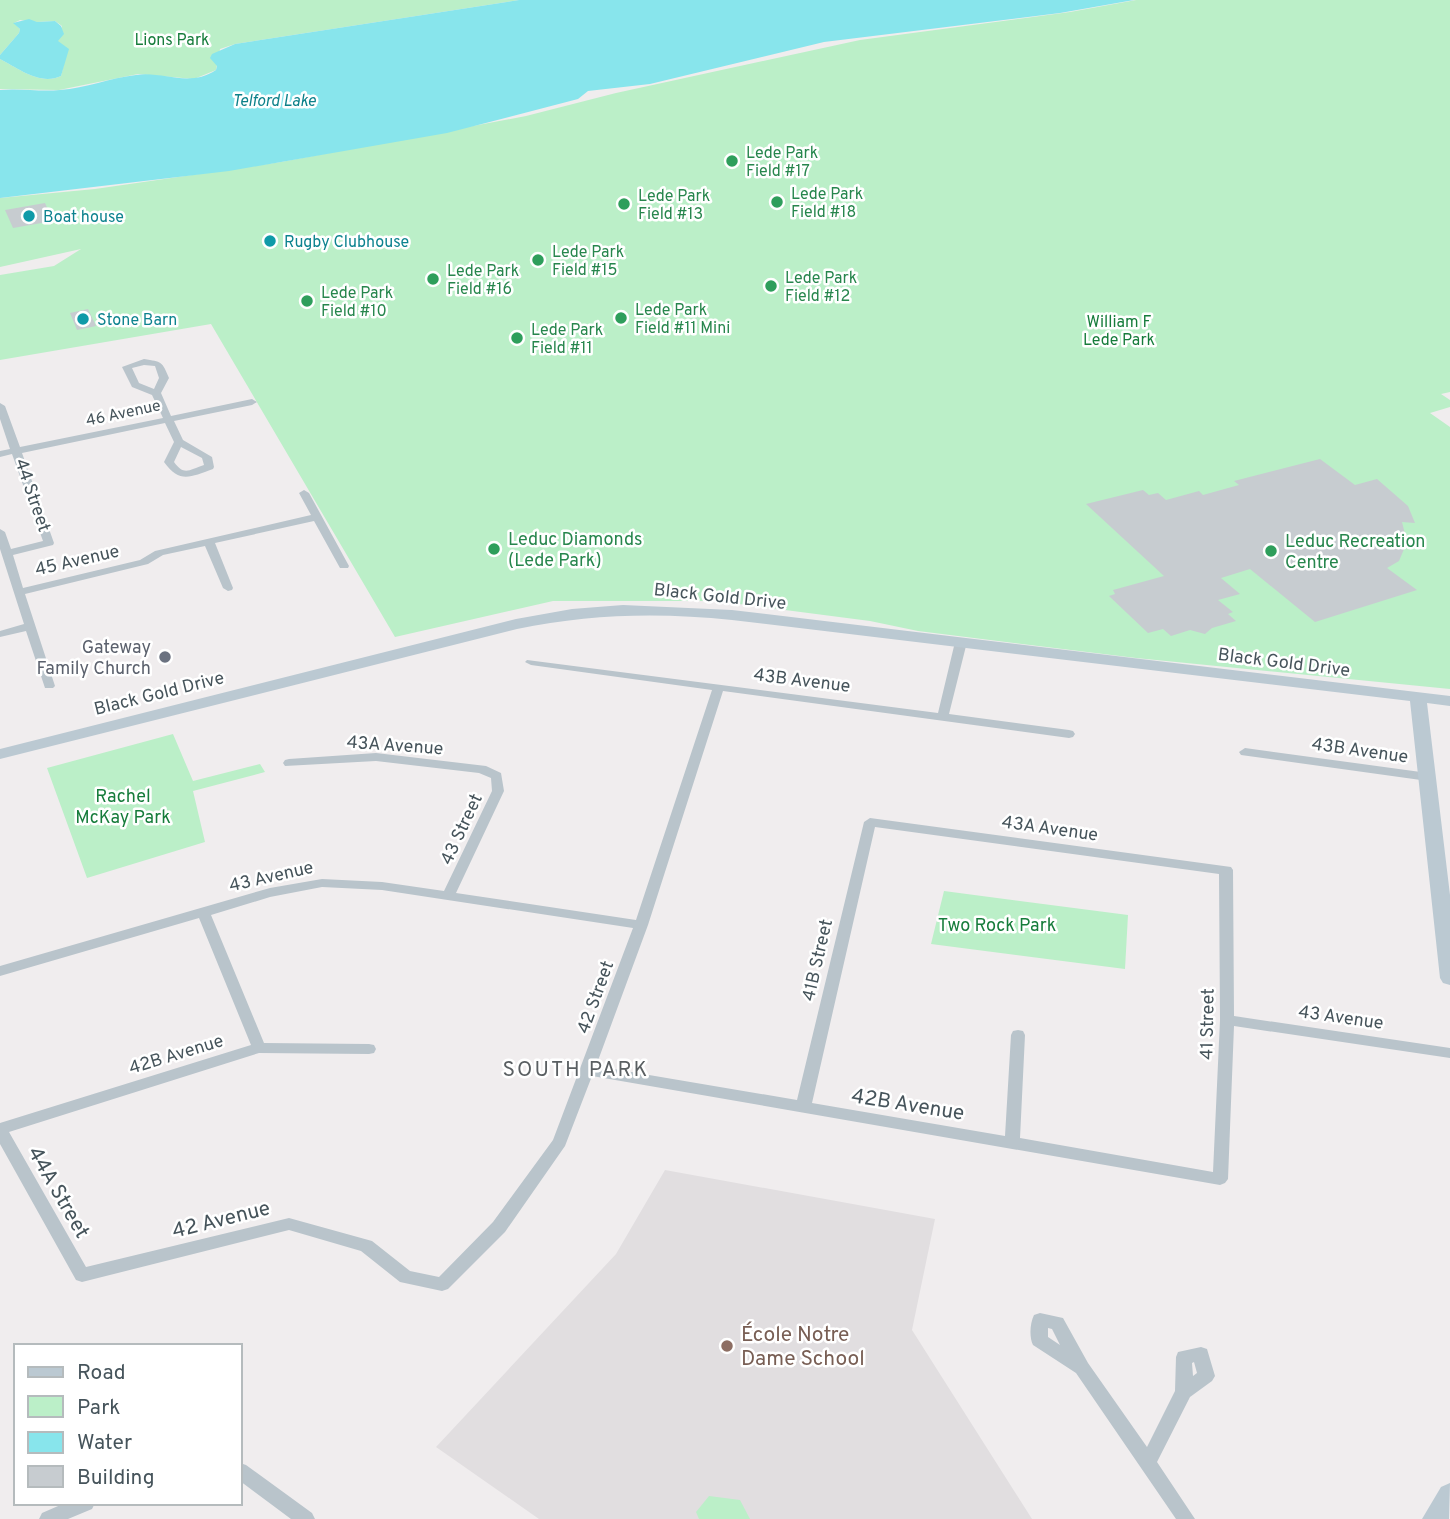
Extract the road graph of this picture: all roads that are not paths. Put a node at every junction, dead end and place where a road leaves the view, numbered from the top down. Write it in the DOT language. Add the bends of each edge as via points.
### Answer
graph roads {
  1 [pos="156,393"];
  2 [pos="252,402"];
  3 [pos="0,406"];
  4 [pos="168,419"];
  5 [pos="179,442"];
  6 [pos="17,451"];
  7 [pos="0,454"];
  8 [pos="304,493"];
  9 [pos="317,517"];
  10 [pos="0,532"];
  11 [pos="209,542"];
  12 [pos="7,553"];
  13 [pos="344,566"];
  14 [pos="228,587"];
  15 [pos="19,592"];
  16 [pos="30,626"];
  17 [pos="0,634"];
  18 [pos="961,642"];
  19 [pos="531,662"];
  20 [pos="49,686"];
  21 [pos="719,687"];
  22 [pos="1418,698"];
  23 [pos="1450,701"];
  24 [pos="943,715"];
  25 [pos="1069,734"];
  26 [pos="1245,752"];
  27 [pos="0,754"];
  28 [pos="289,762"];
  29 [pos="498,776"];
  30 [pos="1427,777"];
  31 [pos="870,821"];
  32 [pos="1226,870"];
  33 [pos="448,896"];
  34 [pos="203,912"];
  35 [pos="641,925"];
  36 [pos="0,969"];
  37 [pos="1450,978"];
  38 [pos="1227,1020"];
  39 [pos="1018,1035"];
  40 [pos="259,1048"];
  41 [pos="369,1049"];
  42 [pos="1450,1053"];
  43 [pos="589,1070"];
  44 [pos="803,1108"];
  45 [pos="0,1130"];
  46 [pos="1012,1142"];
  47 [pos="1220,1179"];
  48 [pos="82,1275"];
  49 [pos="442,1284"];
  50 [pos="1082,1368"];
  51 [pos="1184,1392"];
  52 [pos="1147,1464"];
  53 [pos="242,1472"];
  54 [pos="1450,1495"];
  55 [pos="81,1505"];
  56 [pos="48,1519"];
  57 [pos="306,1519"];
  58 [pos="1186,1519"];
  59 [pos="1435,1519"];
  1 -- 4 [label="street"];
  2 -- 4 [label="street, 46 Avenue"];
  3 -- 6 [label="street, 44 Street"];
  4 -- 5 [label="street"];
  4 -- 6 [label="street, 46 Avenue"];
  6 -- 7 [label="street, 46 Avenue"];
  6 -- 12 [label="street, 44 Street" via="49,543"];
  8 -- 9 [label="street"];
  9 -- 11 [label="street, 45 Avenue"];
  9 -- 13 [label="street"];
  10 -- 12 [label="street"];
  11 -- 14 [label="street"];
  11 -- 15 [label="street, 45 Avenue"];
  12 -- 15 [label="street"];
  15 -- 16 [label="street"];
  16 -- 17 [label="street"];
  16 -- 20 [label="street"];
  18 -- 22 [label="main road, Black Gold Drive"];
  18 -- 24 [label="street"];
  18 -- 27 [label="main road, Black Gold Drive" via="643,607 568,613"];
  19 -- 21 [label="street, 43B Avenue"];
  21 -- 24 [label="street, 43B Avenue"];
  21 -- 35 [label="street, 42 Street"];
  22 -- 23 [label="main road, Black Gold Drive"];
  22 -- 30 [label="main road"];
  24 -- 25 [label="street, 43B Avenue"];
  26 -- 30 [label="street, 43B Avenue"];
  28 -- 29 [label="street, 43A Avenue" via="385,758 482,769"];
  29 -- 33 [label="street, 43 Street" via="498,791"];
  30 -- 37 [label="main road"];
  31 -- 32 [label="street, 43A Avenue"];
  31 -- 44 [label="street, 41B Street"];
  32 -- 38 [label="street, 41 Street"];
  33 -- 34 [label="street, 43 Avenue" via="322,883"];
  33 -- 35 [label="street, 43 Avenue"];
  34 -- 36 [label="street, 43 Avenue"];
  34 -- 40 [label="street"];
  35 -- 43 [label="street, 42 Street"];
  38 -- 42 [label="street, 43 Avenue"];
  38 -- 47 [label="street, 41 Street"];
  39 -- 46 [label="street"];
  40 -- 41 [label="street, 42B Avenue"];
  40 -- 45 [label="street, 42B Avenue"];
  43 -- 44 [label="street, 42B Avenue"];
  43 -- 49 [label="street, 42 Street" via="560,1142 499,1227"];
  44 -- 46 [label="street, 42B Avenue"];
  45 -- 48 [label="street, 44A Street"];
  46 -- 47 [label="street, 42B Avenue"];
  48 -- 49 [label="street, 42 Avenue" via="289,1224 366,1246 406,1277"];
  50 -- 52 [label="street"];
  51 -- 52 [label="street"];
  52 -- 58 [label="street"];
  53 -- 57 [label="street"];
  54 -- 59 [label="main road"];
  55 -- 56 [label="street"];
}
